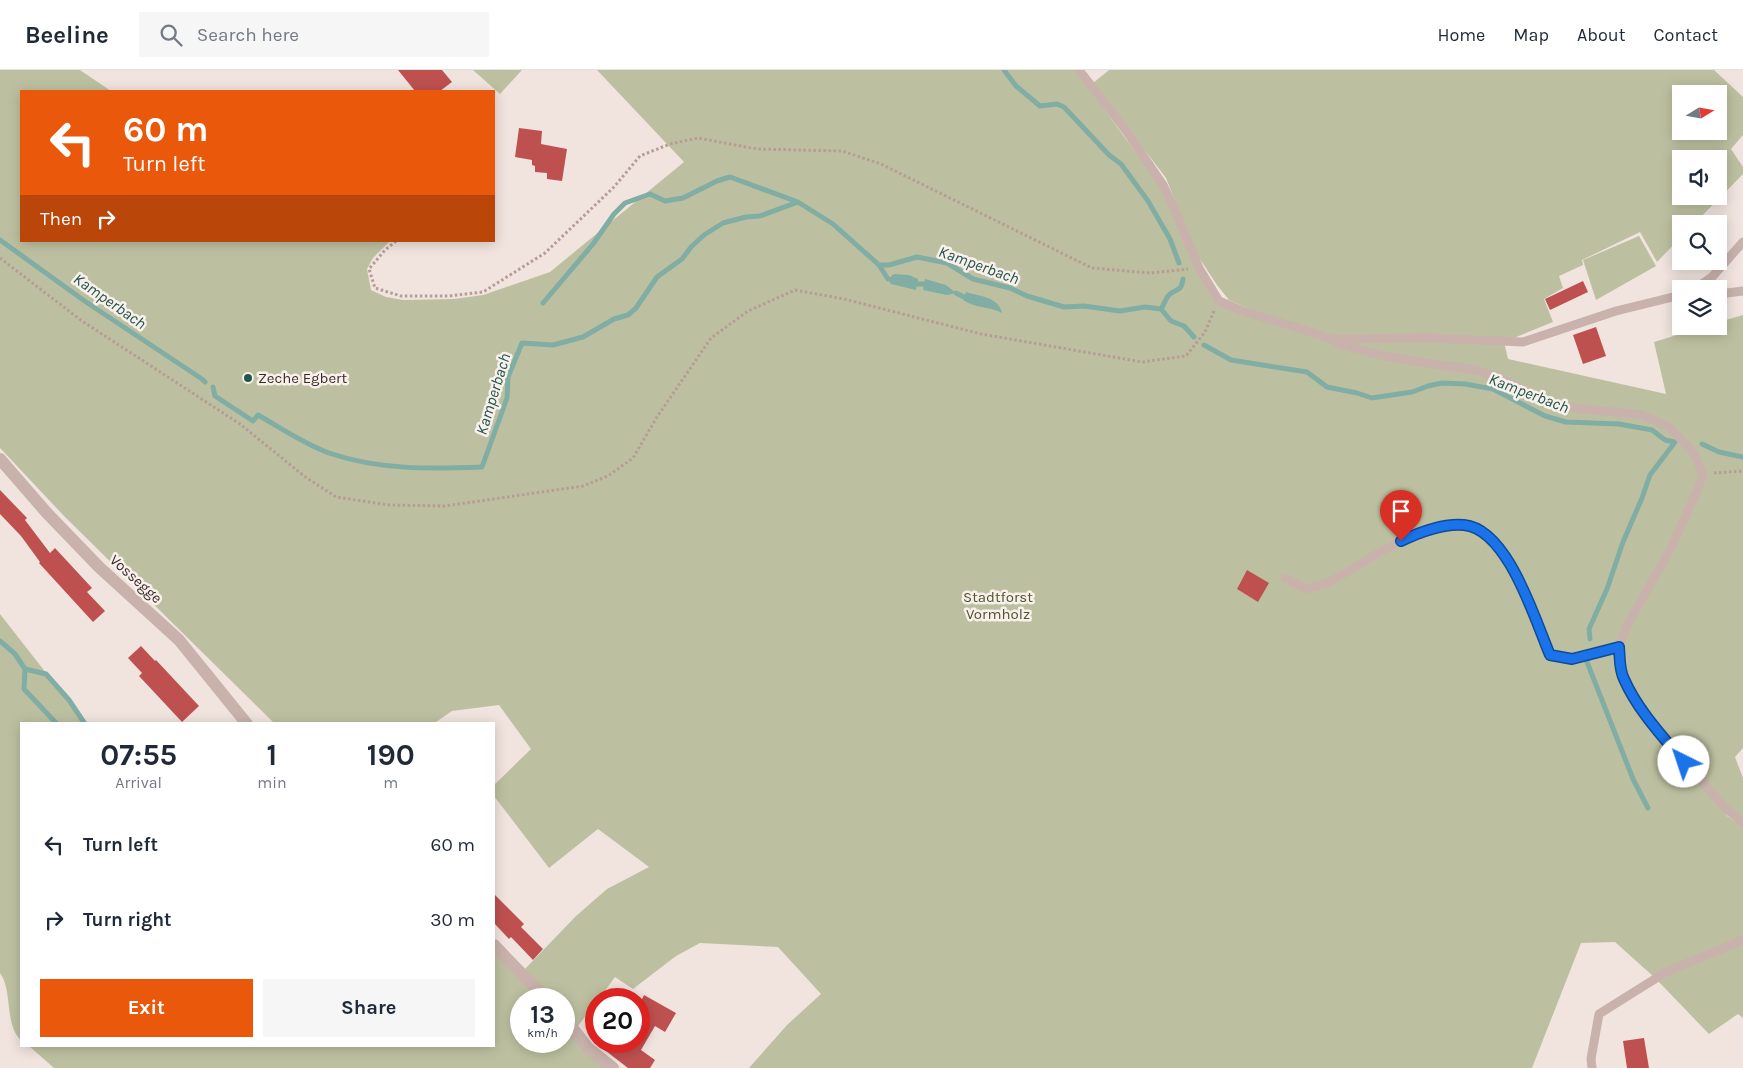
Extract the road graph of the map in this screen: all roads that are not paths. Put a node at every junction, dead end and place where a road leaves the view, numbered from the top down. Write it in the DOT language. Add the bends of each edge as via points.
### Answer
graph roads {
  1 [pos="1079,70"];
  2 [pos="1743,242"];
  3 [pos="1707,280"];
  4 [pos="1743,291"];
  5 [pos="1727,293"];
  6 [pos="1672,297"];
  7 [pos="1333,339"];
  8 [pos="0,459"];
  9 [pos="1285,578"];
  10 [pos="1619,647"];
  11 [pos="245,722"];
  12 [pos="1743,822"];
  13 [pos="1743,940"];
  14 [pos="495,946"];
  15 [pos="535,988"];
  16 [pos="575,1032"];
  17 [pos="613,1068"];
  18 [pos="1592,1068"];
  1 -- 7 [label="lane" via="1163,185 1199,268 1218,301"];
  2 -- 3 [label="lane"];
  4 -- 5 [label="lane"];
  6 -- 7 [label="lane" via="1616,310 1523,342 1429,338"];
  7 -- 10 [label="lane" via="1340,344 1384,356 1480,372 1556,406 1642,415 1669,427 1678,435 1693,452 1702,474 1670,550 1626,627"];
  8 -- 11 [label="street, Vossegge" via="99,567 179,640"];
  9 -- 10 [label="lane" via="1306,589 1330,582 1385,549 1418,534 1465,525 1479,530 1500,548 1513,568 1550,655 1572,659"];
  10 -- 12 [label="lane" via="1623,678 1640,707 1719,802"];
  13 -- 18 [label="lane" via="1666,972 1599,1014"];
  14 -- 15 [label="street"];
  16 -- 17 [label="street" via="588,1048"];
}
